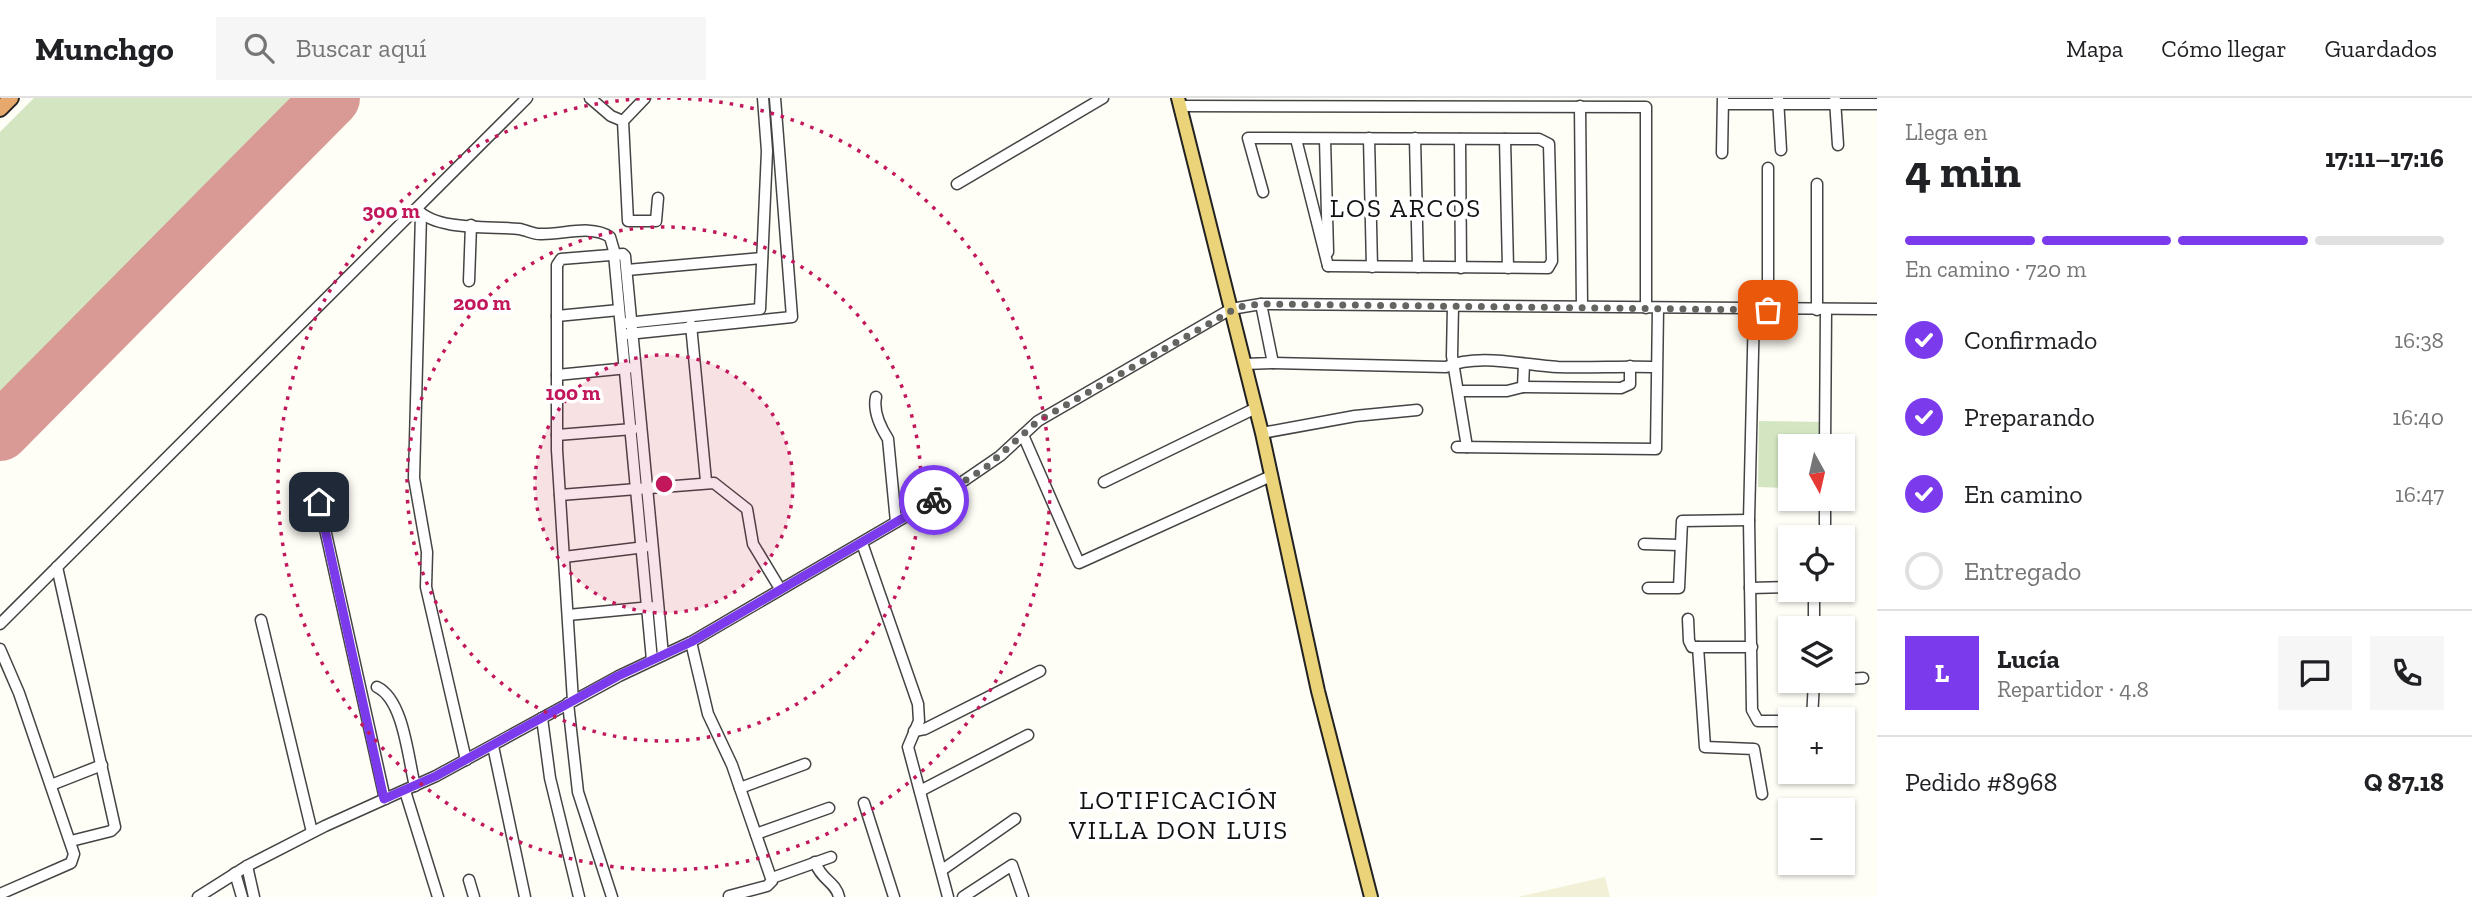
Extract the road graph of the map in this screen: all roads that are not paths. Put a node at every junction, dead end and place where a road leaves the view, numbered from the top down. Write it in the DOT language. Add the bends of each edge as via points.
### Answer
graph roads {
  1 [pos="11,98"];
  2 [pos="527,98"];
  3 [pos="590,98"];
  4 [pos="645,98"];
  5 [pos="763,98"];
  6 [pos="775,98"];
  7 [pos="1103,98"];
  8 [pos="1724,101"];
  9 [pos="1778,101"];
  10 [pos="1835,101"];
  11 [pos="1179,102"];
  12 [pos="1877,104"];
  13 [pos="1580,106"];
  14 [pos="0,109"];
  15 [pos="623,121"];
  16 [pos="1370,138"];
  17 [pos="1415,138"];
  18 [pos="1296,139"];
  19 [pos="1325,139"];
  20 [pos="1460,139"];
  21 [pos="1505,139"];
  22 [pos="1838,145"];
  23 [pos="778,150"];
  24 [pos="1781,150"];
  25 [pos="767,151"];
  26 [pos="1722,153"];
  27 [pos="766,164"];
  28 [pos="779,164"];
  29 [pos="1768,168"];
  30 [pos="957,184"];
  31 [pos="1817,184"];
  32 [pos="1263,192"];
  33 [pos="658,198"];
  34 [pos="418,211"];
  35 [pos="471,225"];
  36 [pos="618,254"];
  37 [pos="762,258"];
  38 [pos="1328,267"];
  39 [pos="1372,267"];
  40 [pos="1418,267"];
  41 [pos="1461,268"];
  42 [pos="1508,268"];
  43 [pos="626,270"];
  44 [pos="469,281"];
  45 [pos="1261,304"];
  46 [pos="1452,306"];
  47 [pos="1582,306"];
  48 [pos="1646,307"];
  49 [pos="1658,308"];
  50 [pos="1231,309"];
  51 [pos="1877,309"];
  52 [pos="619,310"];
  53 [pos="1754,310"];
  54 [pos="1768,310"];
  55 [pos="1821,310"];
  56 [pos="557,316"];
  57 [pos="691,323"];
  58 [pos="628,331"];
  59 [pos="1273,363"];
  60 [pos="1454,363"];
  61 [pos="1245,364"];
  62 [pos="1524,364"];
  63 [pos="1630,366"];
  64 [pos="1656,367"];
  65 [pos="624,368"];
  66 [pos="635,368"];
  67 [pos="557,375"];
  68 [pos="1523,387"];
  69 [pos="1459,391"];
  70 [pos="876,397"];
  71 [pos="1256,408"];
  72 [pos="1416,410"];
  73 [pos="635,429"];
  74 [pos="1262,433"];
  75 [pos="1825,434"];
  76 [pos="557,435"];
  77 [pos="1023,435"];
  78 [pos="1271,476"];
  79 [pos="706,481"];
  80 [pos="1104,482"];
  81 [pos="647,487"];
  82 [pos="635,488"];
  83 [pos="560,495"];
  84 [pos="319,502"];
  85 [pos="1749,520"];
  86 [pos="896,522"];
  87 [pos="862,542"];
  88 [pos="1644,544"];
  89 [pos="1679,545"];
  90 [pos="653,546"];
  91 [pos="641,547"];
  92 [pos="564,556"];
  93 [pos="57,567"];
  94 [pos="779,587"];
  95 [pos="1778,587"];
  96 [pos="1648,588"];
  97 [pos="1750,588"];
  98 [pos="653,607"];
  99 [pos="568,615"];
  100 [pos="1688,619"];
  101 [pos="261,620"];
  102 [pos="0,624"];
  103 [pos="691,642"];
  104 [pos="1698,647"];
  105 [pos="1752,647"];
  106 [pos="0,649"];
  107 [pos="663,655"];
  108 [pos="652,660"];
  109 [pos="1040,671"];
  110 [pos="1863,678"];
  111 [pos="1855,679"];
  112 [pos="377,687"];
  113 [pos="571,702"];
  114 [pos="542,718"];
  115 [pos="1778,721"];
  116 [pos="914,731"];
  117 [pos="1028,735"];
  118 [pos="493,746"];
  119 [pos="466,760"];
  120 [pos="805,764"];
  121 [pos="102,765"];
  122 [pos="51,785"];
  123 [pos="410,788"];
  124 [pos="740,788"];
  125 [pos="920,791"];
  126 [pos="1762,794"];
  127 [pos="384,799"];
  128 [pos="864,803"];
  129 [pos="830,808"];
  130 [pos="1014,819"];
  131 [pos="312,832"];
  132 [pos="756,834"];
  133 [pos="71,841"];
  134 [pos="831,857"];
  135 [pos="815,862"];
  136 [pos="247,866"];
  137 [pos="942,870"];
  138 [pos="235,873"];
  139 [pos="772,878"];
  140 [pos="469,880"];
  141 [pos="0,894"];
  142 [pos="729,896"];
  143 [pos="967,896"];
  144 [pos="198,897"];
  145 [pos="242,897"];
  146 [pos="254,897"];
  147 [pos="438,897"];
  148 [pos="474,897"];
  149 [pos="525,897"];
  150 [pos="579,897"];
  151 [pos="611,897"];
  152 [pos="839,897"];
  153 [pos="894,897"];
  154 [pos="948,897"];
  155 [pos="1023,897"];
  156 [pos="1371,897"];
  1 -- 14 [label="highway"];
  2 -- 34 [label="street"];
  3 -- 15 [label="street"];
  4 -- 15 [label="street"];
  5 -- 25 [label="street"];
  6 -- 23 [label="street"];
  7 -- 30 [label="street"];
  8 -- 9 [label="street"];
  8 -- 26 [label="street"];
  9 -- 10 [label="street"];
  9 -- 24 [label="street"];
  10 -- 12 [label="street"];
  10 -- 22 [label="street"];
  11 -- 13 [label="street"];
  11 -- 50 [label="main road"];
  13 -- 47 [label="street"];
  13 -- 48 [label="street" via="1646,107"];
  15 -- 33 [label="street" via="628,221 656,221"];
  16 -- 17 [label="street"];
  16 -- 19 [label="street"];
  16 -- 39 [label="street"];
  17 -- 20 [label="street"];
  17 -- 40 [label="street"];
  18 -- 19 [label="street"];
  18 -- 32 [label="street" via="1248,138"];
  18 -- 38 [label="street"];
  19 -- 38 [label="street"];
  20 -- 21 [label="street"];
  20 -- 41 [label="street"];
  21 -- 42 [label="street"];
  21 -- 42 [label="street" via="1542,139 1550,151 1551,264 1545,269"];
  23 -- 25 [label="street"];
  23 -- 28 [label="street"];
  25 -- 27 [label="street"];
  27 -- 28 [label="street"];
  27 -- 37 [label="street"];
  28 -- 57 [label="street" via="792,317"];
  29 -- 54 [label="street"];
  31 -- 55 [label="street"];
  34 -- 35 [label="street" via="444,223"];
  34 -- 93 [label="street"];
  34 -- 119 [label="street" via="414,478 427,552 426,587"];
  35 -- 36 [label="street" via="538,234 597,231 610,237"];
  35 -- 44 [label="street"];
  36 -- 43 [label="street"];
  36 -- 52 [label="street"];
  36 -- 56 [label="street" via="559,261"];
  37 -- 43 [label="street"];
  37 -- 57 [label="street" via="758,312"];
  38 -- 39 [label="street"];
  39 -- 40 [label="street"];
  40 -- 41 [label="street"];
  41 -- 42 [label="street"];
  43 -- 58 [label="street"];
  45 -- 46 [label="street"];
  45 -- 50 [label="street"];
  45 -- 59 [label="street"];
  46 -- 47 [label="street"];
  46 -- 60 [label="street"];
  47 -- 48 [label="street"];
  48 -- 49 [label="street"];
  49 -- 53 [label="street"];
  49 -- 64 [label="street"];
  50 -- 61 [label="main road"];
  50 -- 77 [label="street" via="1049,415"];
  51 -- 55 [label="street"];
  52 -- 56 [label="street"];
  52 -- 58 [label="street" via="620,324"];
  53 -- 54 [label="street"];
  53 -- 85 [label="street"];
  54 -- 55 [label="street"];
  55 -- 75 [label="street"];
  56 -- 67 [label="street"];
  57 -- 58 [label="street"];
  57 -- 79 [label="street"];
  58 -- 65 [label="street"];
  58 -- 66 [label="street"];
  59 -- 60 [label="street" via="1446,367"];
  59 -- 61 [label="street"];
  60 -- 62 [label="street"];
  60 -- 69 [label="street"];
  61 -- 71 [label="main road"];
  62 -- 63 [label="street"];
  62 -- 68 [label="street"];
  63 -- 64 [label="street"];
  63 -- 68 [label="street" via="1626,387"];
  64 -- 69 [label="street" via="1656,449 1462,447"];
  65 -- 66 [label="street"];
  65 -- 67 [label="street"];
  65 -- 73 [label="street"];
  66 -- 73 [label="street"];
  67 -- 76 [label="street"];
  68 -- 69 [label="street"];
  70 -- 86 [label="street" via="878,418 888,439"];
  71 -- 74 [label="main road"];
  71 -- 80 [label="street"];
  72 -- 74 [label="street"];
  73 -- 76 [label="street"];
  73 -- 81 [label="street"];
  73 -- 82 [label="street"];
  74 -- 78 [label="main road"];
  76 -- 83 [label="street"];
  77 -- 78 [label="street" via="1079,563"];
  77 -- 86 [label="street" via="985,468"];
  78 -- 156 [label="main road" via="1324,715"];
  79 -- 81 [label="street"];
  79 -- 94 [label="street" via="747,509 753,544"];
  81 -- 82 [label="street"];
  81 -- 90 [label="street"];
  82 -- 83 [label="street"];
  82 -- 91 [label="street"];
  83 -- 92 [label="street"];
  84 -- 127 [label="street"];
  85 -- 89 [label="street" via="1685,519"];
  85 -- 97 [label="street"];
  86 -- 87 [label="street"];
  87 -- 94 [label="street"];
  87 -- 116 [label="street" via="918,704"];
  88 -- 89 [label="street"];
  89 -- 96 [label="street" via="1679,588"];
  90 -- 91 [label="street"];
  90 -- 98 [label="street"];
  91 -- 92 [label="street"];
  91 -- 98 [label="street"];
  92 -- 99 [label="street"];
  93 -- 102 [label="street"];
  93 -- 121 [label="street"];
  94 -- 103 [label="street"];
  95 -- 97 [label="street"];
  97 -- 105 [label="street"];
  98 -- 99 [label="street"];
  98 -- 107 [label="street"];
  98 -- 108 [label="street"];
  99 -- 113 [label="street"];
  100 -- 104 [label="street" via="1689,644"];
  101 -- 131 [label="street"];
  103 -- 107 [label="street"];
  103 -- 124 [label="street" via="710,721"];
  104 -- 105 [label="street"];
  104 -- 126 [label="street" via="1705,747 1754,749"];
  105 -- 115 [label="street" via="1754,718"];
  106 -- 122 [label="street"];
  107 -- 108 [label="street"];
  108 -- 113 [label="street"];
  109 -- 116 [label="street"];
  110 -- 111 [label="street"];
  112 -- 123 [label="street" via="397,709"];
  113 -- 114 [label="street"];
  113 -- 151 [label="street" via="578,792"];
  114 -- 118 [label="street"];
  114 -- 150 [label="street" via="550,778"];
  116 -- 125 [label="street" via="908,747"];
  117 -- 125 [label="street"];
  118 -- 119 [label="street"];
  118 -- 149 [label="street"];
  119 -- 123 [label="street"];
  120 -- 124 [label="street"];
  121 -- 122 [label="street"];
  121 -- 133 [label="street" via="114,827"];
  122 -- 133 [label="street"];
  123 -- 127 [label="street"];
  123 -- 147 [label="street"];
  124 -- 132 [label="street"];
  125 -- 137 [label="street"];
  127 -- 131 [label="street"];
  128 -- 153 [label="street"];
  129 -- 132 [label="street"];
  130 -- 137 [label="street"];
  131 -- 136 [label="street"];
  132 -- 139 [label="street"];
  133 -- 141 [label="street" via="71,863"];
  134 -- 135 [label="street"];
  135 -- 139 [label="street"];
  135 -- 152 [label="street" via="821,877 835,887"];
  136 -- 138 [label="street"];
  136 -- 146 [label="street"];
  137 -- 154 [label="street"];
  138 -- 144 [label="street"];
  138 -- 145 [label="street"];
  139 -- 142 [label="street" via="767,886"];
  140 -- 148 [label="street"];
  143 -- 155 [label="street" via="1012,865"];
}
